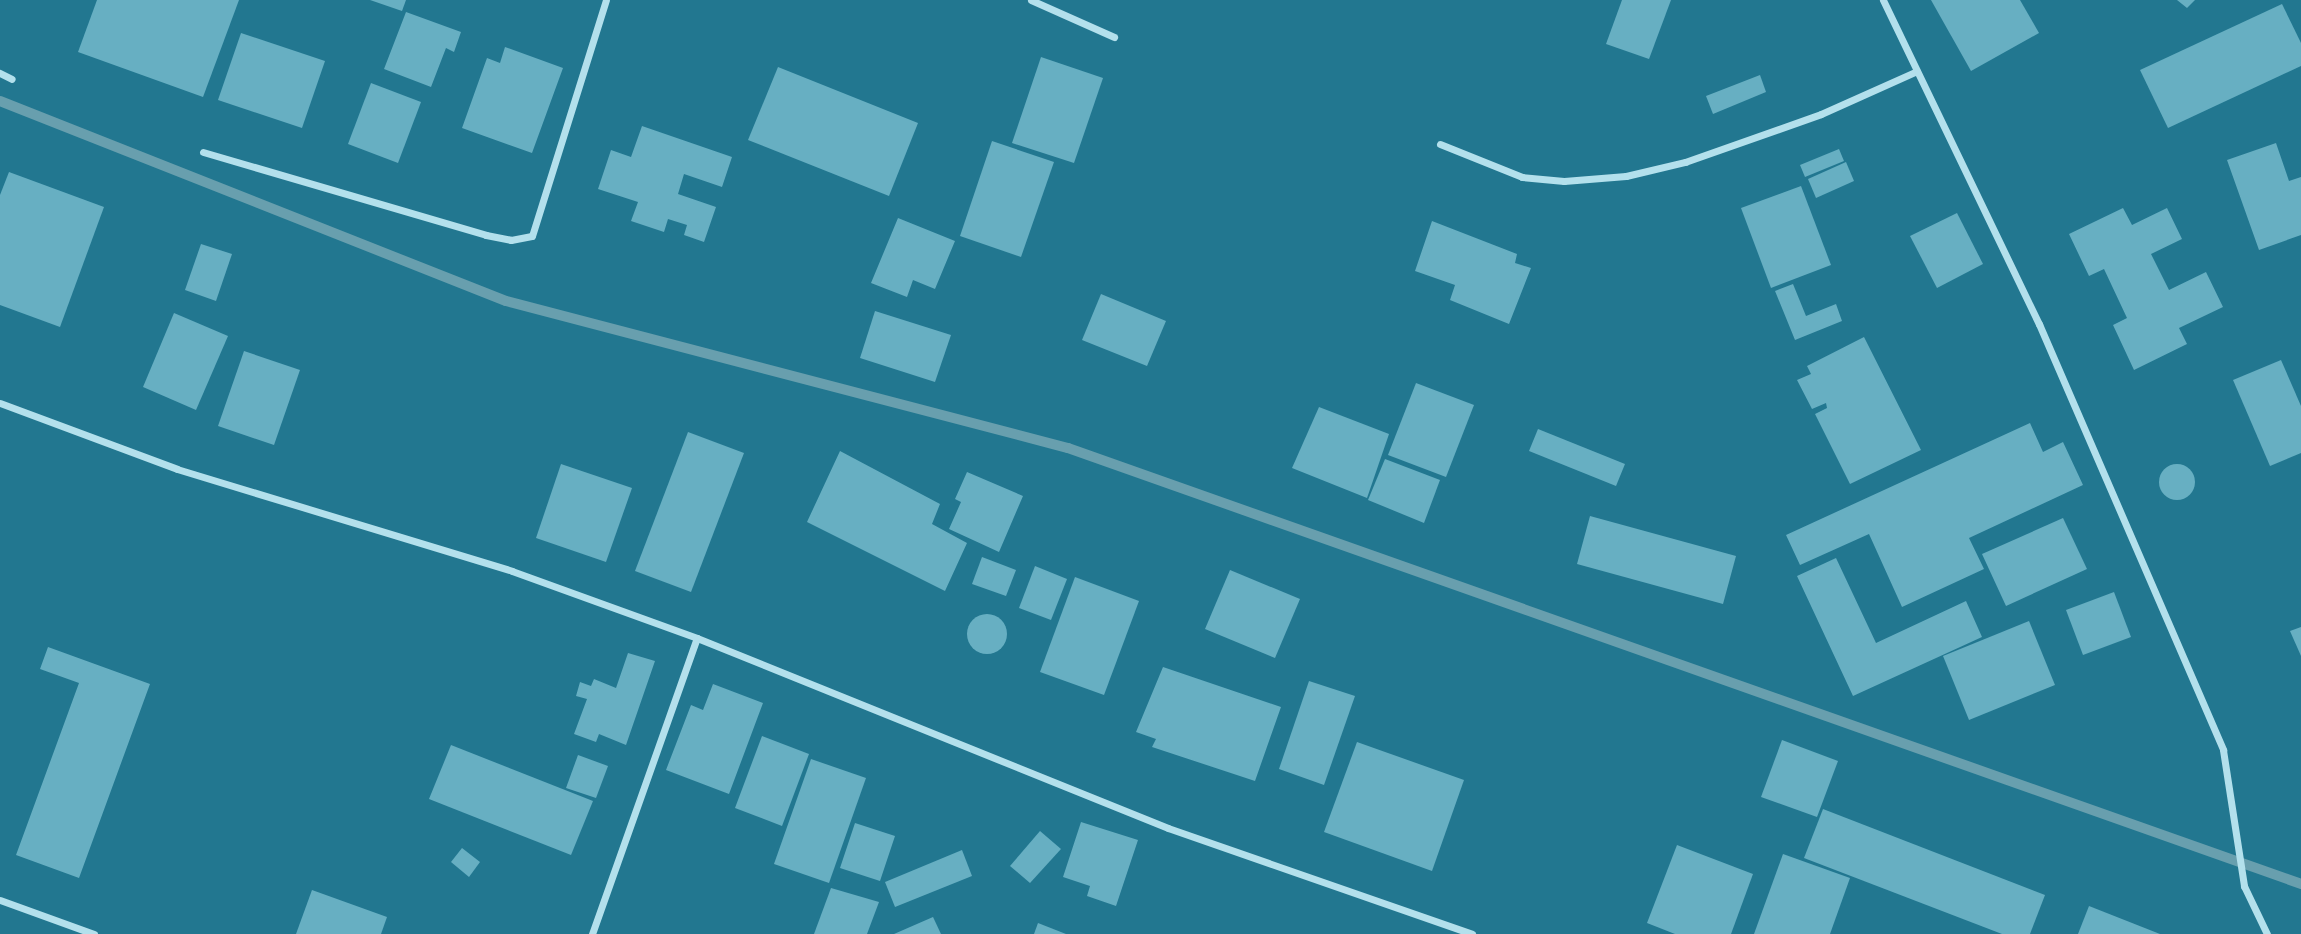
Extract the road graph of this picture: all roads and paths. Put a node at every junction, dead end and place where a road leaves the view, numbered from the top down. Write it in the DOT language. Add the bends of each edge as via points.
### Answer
graph roads {
  1 [pos="606,0"];
  2 [pos="1031,0"];
  3 [pos="1883,0"];
  4 [pos="1114,37"];
  5 [pos="1917,71"];
  6 [pos="0,73"];
  7 [pos="12,79"];
  8 [pos="1440,144"];
  9 [pos="203,152"];
  10 [pos="0,403"];
  11 [pos="696,638"];
  12 [pos="0,900"];
  13 [pos="94,934"];
  14 [pos="592,934"];
  15 [pos="1472,934"];
  16 [pos="2267,934"];
  1 -- 9 [label="street" via="532,236 511,240 486,235"];
  2 -- 4 [label="street"];
  3 -- 5 [label="street"];
  5 -- 8 [label="street" via="1821,114 1685,162 1626,176 1564,181 1522,177"];
  5 -- 16 [label="street" via="2039,324 2223,750 2244,886"];
  6 -- 7 [label="street"];
  10 -- 11 [label="street" via="177,469 512,571"];
  11 -- 14 [label="street"];
  11 -- 15 [label="street" via="1168,828"];
  12 -- 13 [label="street"];
}
